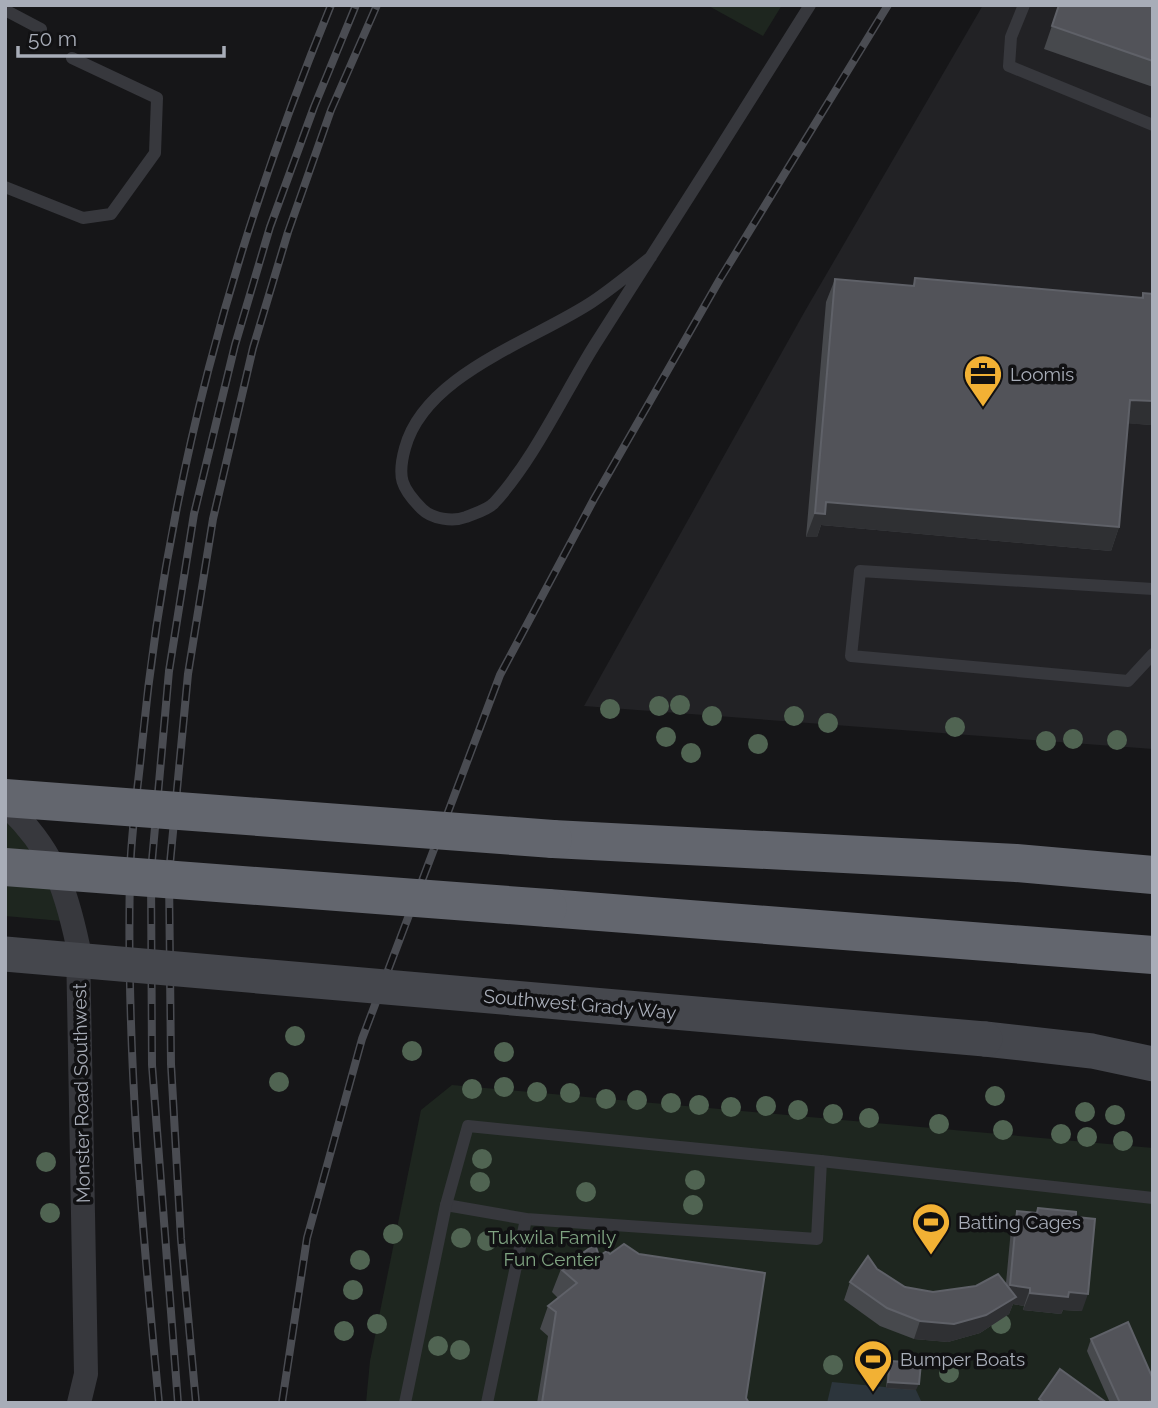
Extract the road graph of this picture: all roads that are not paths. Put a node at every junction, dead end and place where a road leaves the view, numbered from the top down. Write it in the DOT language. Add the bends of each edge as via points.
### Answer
graph roads {
  1 [pos="810,5"];
  2 [pos="1024,5"];
  3 [pos="5,10"];
  4 [pos="41,29"];
  5 [pos="72,58"];
  6 [pos="1153,125"];
  7 [pos="5,187"];
  8 [pos="651,257"];
  9 [pos="1153,589"];
  10 [pos="1153,654"];
  11 [pos="5,798"];
  12 [pos="5,804"];
  13 [pos="1153,851"];
  14 [pos="1017,863"];
  15 [pos="5,867"];
  16 [pos="1153,875"];
  17 [pos="978,940"];
  18 [pos="5,954"];
  19 [pos="1153,955"];
  20 [pos="1153,969"];
  21 [pos="1153,1064"];
  22 [pos="821,1161"];
  23 [pos="1153,1198"];
  24 [pos="446,1205"];
  25 [pos="526,1219"];
  26 [pos="79,1403"];
  27 [pos="405,1403"];
  28 [pos="487,1403"];
  1 -- 8 [label="lane"];
  2 -- 6 [label="lane" via="1011,37 1009,65"];
  3 -- 4 [label="lane"];
  5 -- 7 [label="lane" via="158,98 155,153 111,214 83,218"];
  8 -- 8 [label="lane" via="592,302 488,360 432,400 410,432 399,468 407,495 429,516 459,520 491,506 513,481"];
  9 -- 10 [label="lane" via="860,571 851,656 1128,681"];
  11 -- 14 [label="highway, bridge" via="553,839"];
  12 -- 26 [label="street, Monster Road Southwest" via="45,848 64,888 78,946 86,1374"];
  13 -- 14 [label="highway"];
  14 -- 16 [label="highway"];
  15 -- 17 [label="highway, bridge"];
  17 -- 19 [label="highway"];
  17 -- 20 [label="highway"];
  18 -- 21 [label="main road, Southwest Grady Way, bridge" via="985,1039 1092,1051"];
  22 -- 23 [label="lane"];
  22 -- 24 [label="lane" via="468,1126"];
  22 -- 25 [label="lane" via="817,1239"];
  24 -- 25 [label="lane"];
  24 -- 27 [label="lane"];
  25 -- 28 [label="lane"];
}
